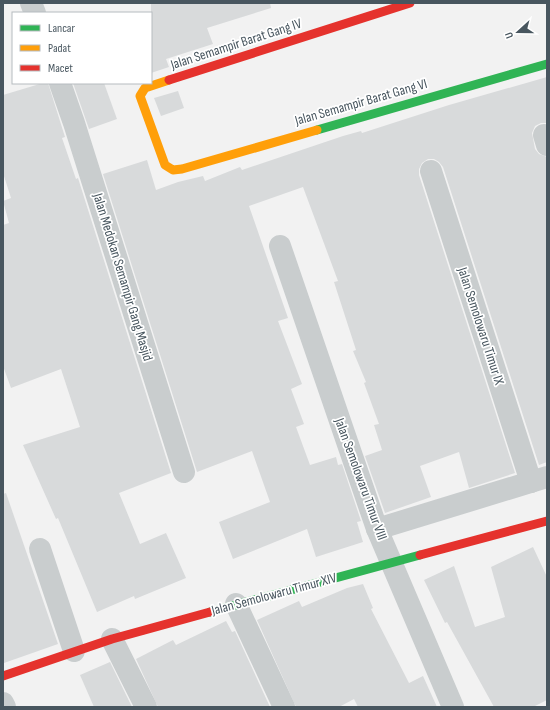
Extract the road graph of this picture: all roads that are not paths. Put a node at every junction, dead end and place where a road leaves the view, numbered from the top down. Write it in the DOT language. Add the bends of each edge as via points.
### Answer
graph roads {
  1 [pos="410,3"];
  2 [pos="547,64"];
  3 [pos="60,84"];
  4 [pos="182,169"];
  5 [pos="431,171"];
  6 [pos="280,246"];
  7 [pos="184,472"];
  8 [pos="539,479"];
  9 [pos="546,523"];
  10 [pos="377,529"];
  11 [pos="40,549"];
  12 [pos="391,562"];
  13 [pos="236,604"];
  14 [pos="112,639"];
  15 [pos="74,652"];
  16 [pos="3,676"];
  17 [pos="3,703"];
  18 [pos="5,707"];
  19 [pos="146,707"];
  20 [pos="284,707"];
  21 [pos="453,707"];
  1 -- 4 [label="street, Jalan Semampir Barat Gang IV" via="145,88 140,96 165,165 173,170"];
  2 -- 4 [label="street, Jalan Semampir Barat Gang VI"];
  3 -- 7 [label="street, Jalan Medokan Semampir Gang Masjid"];
  5 -- 8 [label="street, Jalan Semolowaru Timur IX"];
  6 -- 10 [label="street, Jalan Semolowaru Timur VIII"];
  8 -- 10 [label="street"];
  9 -- 12 [label="street, Jalan Semolowaru Timur XIV"];
  10 -- 12 [label="street, Jalan Semolowaru Timur VIII"];
  11 -- 15 [label="street"];
  12 -- 13 [label="street, Jalan Semolowaru Timur XIV"];
  12 -- 21 [label="street, Jalan Semolowaru Timur VIII"];
  13 -- 14 [label="street, Jalan Semolowaru Timur XIV"];
  13 -- 20 [label="street"];
  14 -- 15 [label="street, Jalan Semolowaru Timur XIV"];
  14 -- 19 [label="street"];
  15 -- 16 [label="street, Jalan Semolowaru Timur XIV"];
  17 -- 18 [label="street"];
}
